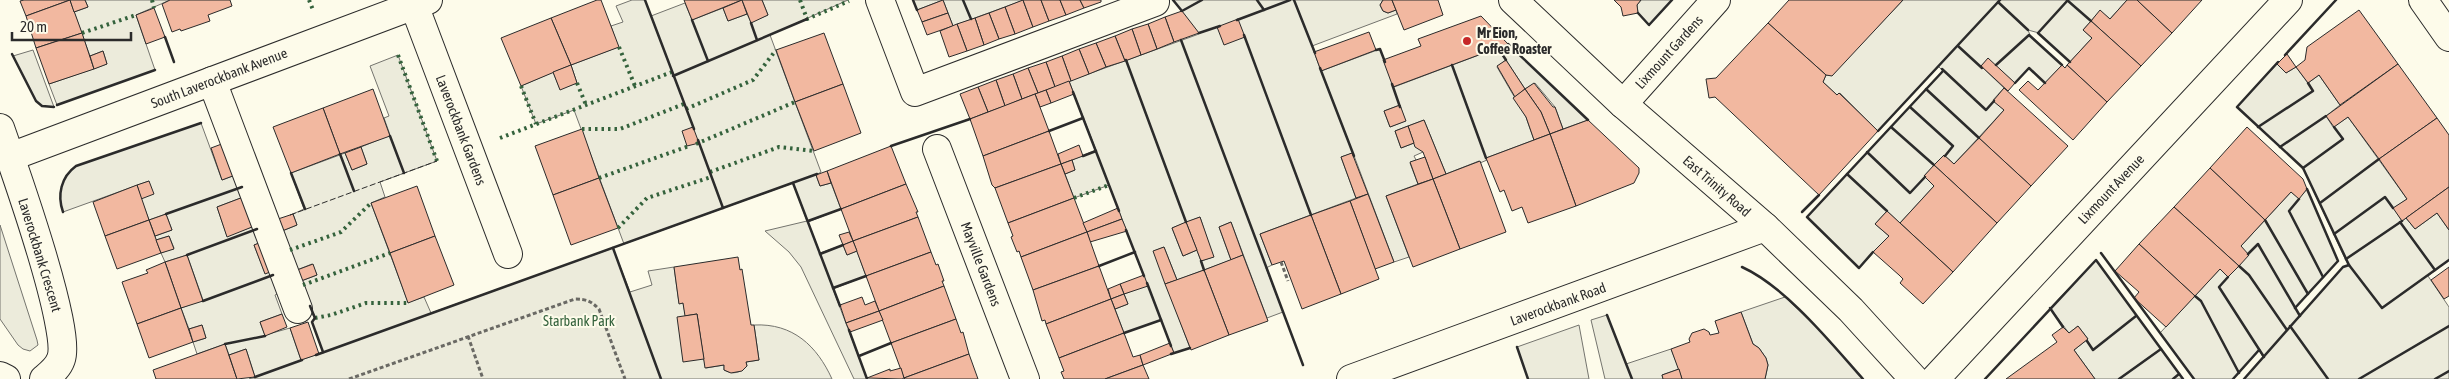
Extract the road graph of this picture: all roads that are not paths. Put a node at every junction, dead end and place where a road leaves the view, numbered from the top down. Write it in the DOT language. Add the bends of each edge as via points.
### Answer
graph roads {
  1 [pos="880,0"];
  2 [pos="1513,0"];
  3 [pos="1716,0"];
  4 [pos="2288,0"];
  5 [pos="2423,0"];
  6 [pos="1154,2"];
  7 [pos="421,3"];
  8 [pos="2449,37"];
  9 [pos="212,81"];
  10 [pos="1623,104"];
  11 [pos="0,128"];
  12 [pos="937,148"];
  13 [pos="10,157"];
  14 [pos="1765,227"];
  15 [pos="508,254"];
  16 [pos="298,309"];
  17 [pos="0,376"];
  18 [pos="6,379"];
  19 [pos="44,379"];
  20 [pos="1025,379"];
  21 [pos="1351,379"];
  22 [pos="1914,379"];
  23 [pos="1935,379"];
  1 -- 6 [label="street" via="915,92"];
  2 -- 10 [label="street, East Trinity Road"];
  3 -- 10 [label="street, Lixmount Gardens"];
  4 -- 23 [label="street, Lixmount Avenue"];
  5 -- 8 [label="street"];
  7 -- 9 [label="street, South Laverockbank Avenue"];
  7 -- 15 [label="street, Laverockbank Gardens"];
  9 -- 13 [label="street, South Laverockbank Avenue"];
  9 -- 16 [label="street"];
  10 -- 14 [label="street, East Trinity Road"];
  11 -- 13 [label="street, Laverockbank Crescent"];
  12 -- 20 [label="street, Mayville Gardens"];
  13 -- 19 [label="street, Laverockbank Crescent" via="62,330 61,359"];
  14 -- 21 [label="street, Laverockbank Road"];
  14 -- 22 [label="street, East Trinity Road" via="1851,310"];
  17 -- 18 [label="street"];
}
